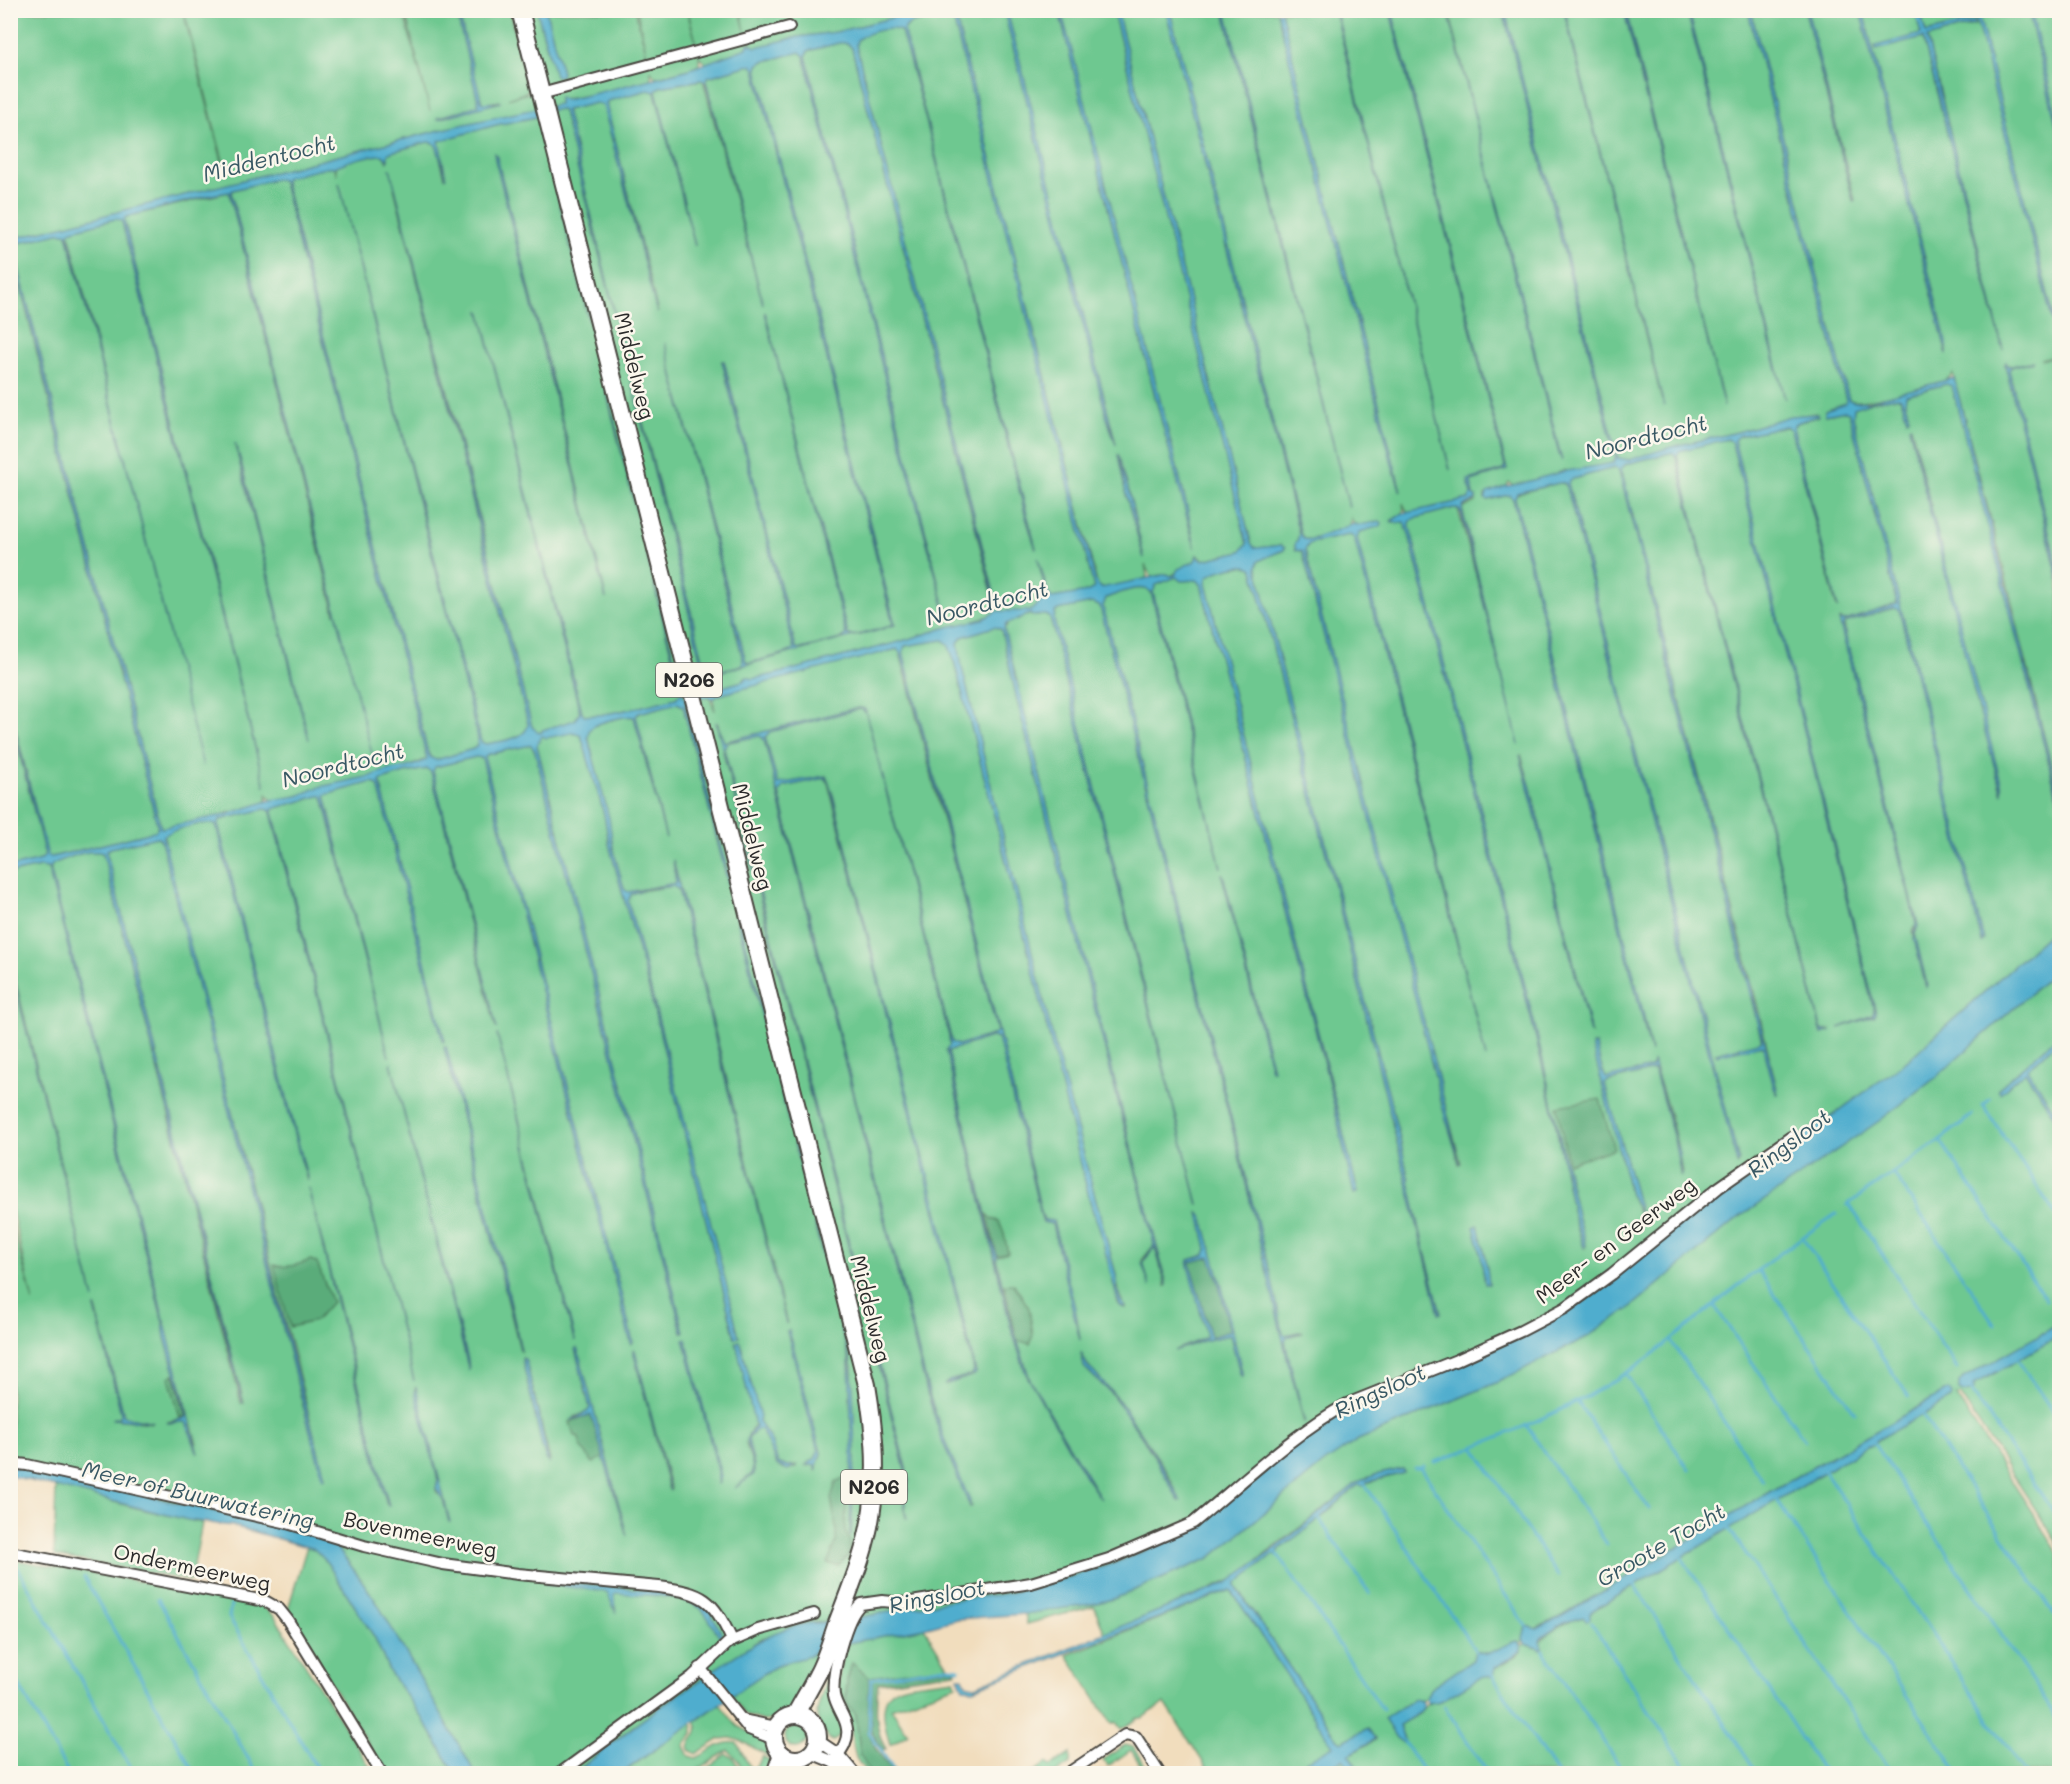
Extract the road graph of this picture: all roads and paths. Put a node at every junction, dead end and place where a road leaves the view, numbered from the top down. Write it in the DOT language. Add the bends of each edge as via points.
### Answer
graph roads {
  1 [pos="520,10"];
  2 [pos="789,27"];
  3 [pos="541,94"];
  4 [pos="1791,1137"];
  5 [pos="10,1463"];
  6 [pos="10,1552"];
  7 [pos="814,1614"];
  8 [pos="845,1619"];
  9 [pos="732,1640"];
  10 [pos="835,1647"];
  11 [pos="704,1672"];
  12 [pos="803,1719"];
  13 [pos="775,1733"];
  14 [pos="814,1746"];
  15 [pos="836,1758"];
  16 [pos="789,1762"];
  17 [pos="382,1773"];
  18 [pos="559,1773"];
  19 [pos="775,1773"];
  20 [pos="846,1773"];
  21 [pos="855,1773"];
  22 [pos="1067,1773"];
  23 [pos="1160,1773"];
  1 -- 3 [label="main road, Middelweg / N206"];
  2 -- 3 [label="street"];
  3 -- 8 [label="main road, Middelweg / N206" via="867,1385 875,1448 872,1511"];
  4 -- 8 [label="street, Meer- en Geerweg" via="1565,1308 1508,1337 1329,1414 1181,1529 1109,1559 1048,1578 905,1603 866,1602"];
  5 -- 9 [label="street, Bovenmeerweg" via="274,1520 443,1564 688,1591 712,1606"];
  6 -- 17 [label="street, Ondermeerweg" via="201,1587 273,1605 287,1619"];
  7 -- 9 [label="street"];
  8 -- 10 [label="main road, Middelweg / N206"];
  9 -- 11 [label="street"];
  10 -- 12 [label="main road, Middelweg / N206" via="818,1674"];
  10 -- 15 [label="street" via="834,1697 847,1728 845,1743"];
  11 -- 13 [label="street" via="742,1720"];
  11 -- 18 [label="street"];
  12 -- 13 [label="main road, N206" via="788,1717"];
  12 -- 14 [label="main road" via="815,1727"];
  13 -- 16 [label="main road" via="777,1747"];
  14 -- 15 [label="street"];
  14 -- 16 [label="main road" via="802,1758"];
  15 -- 20 [label="street"];
  15 -- 21 [label="street"];
  16 -- 19 [label="main road"];
  22 -- 23 [label="street" via="1125,1735 1136,1737"];
}
